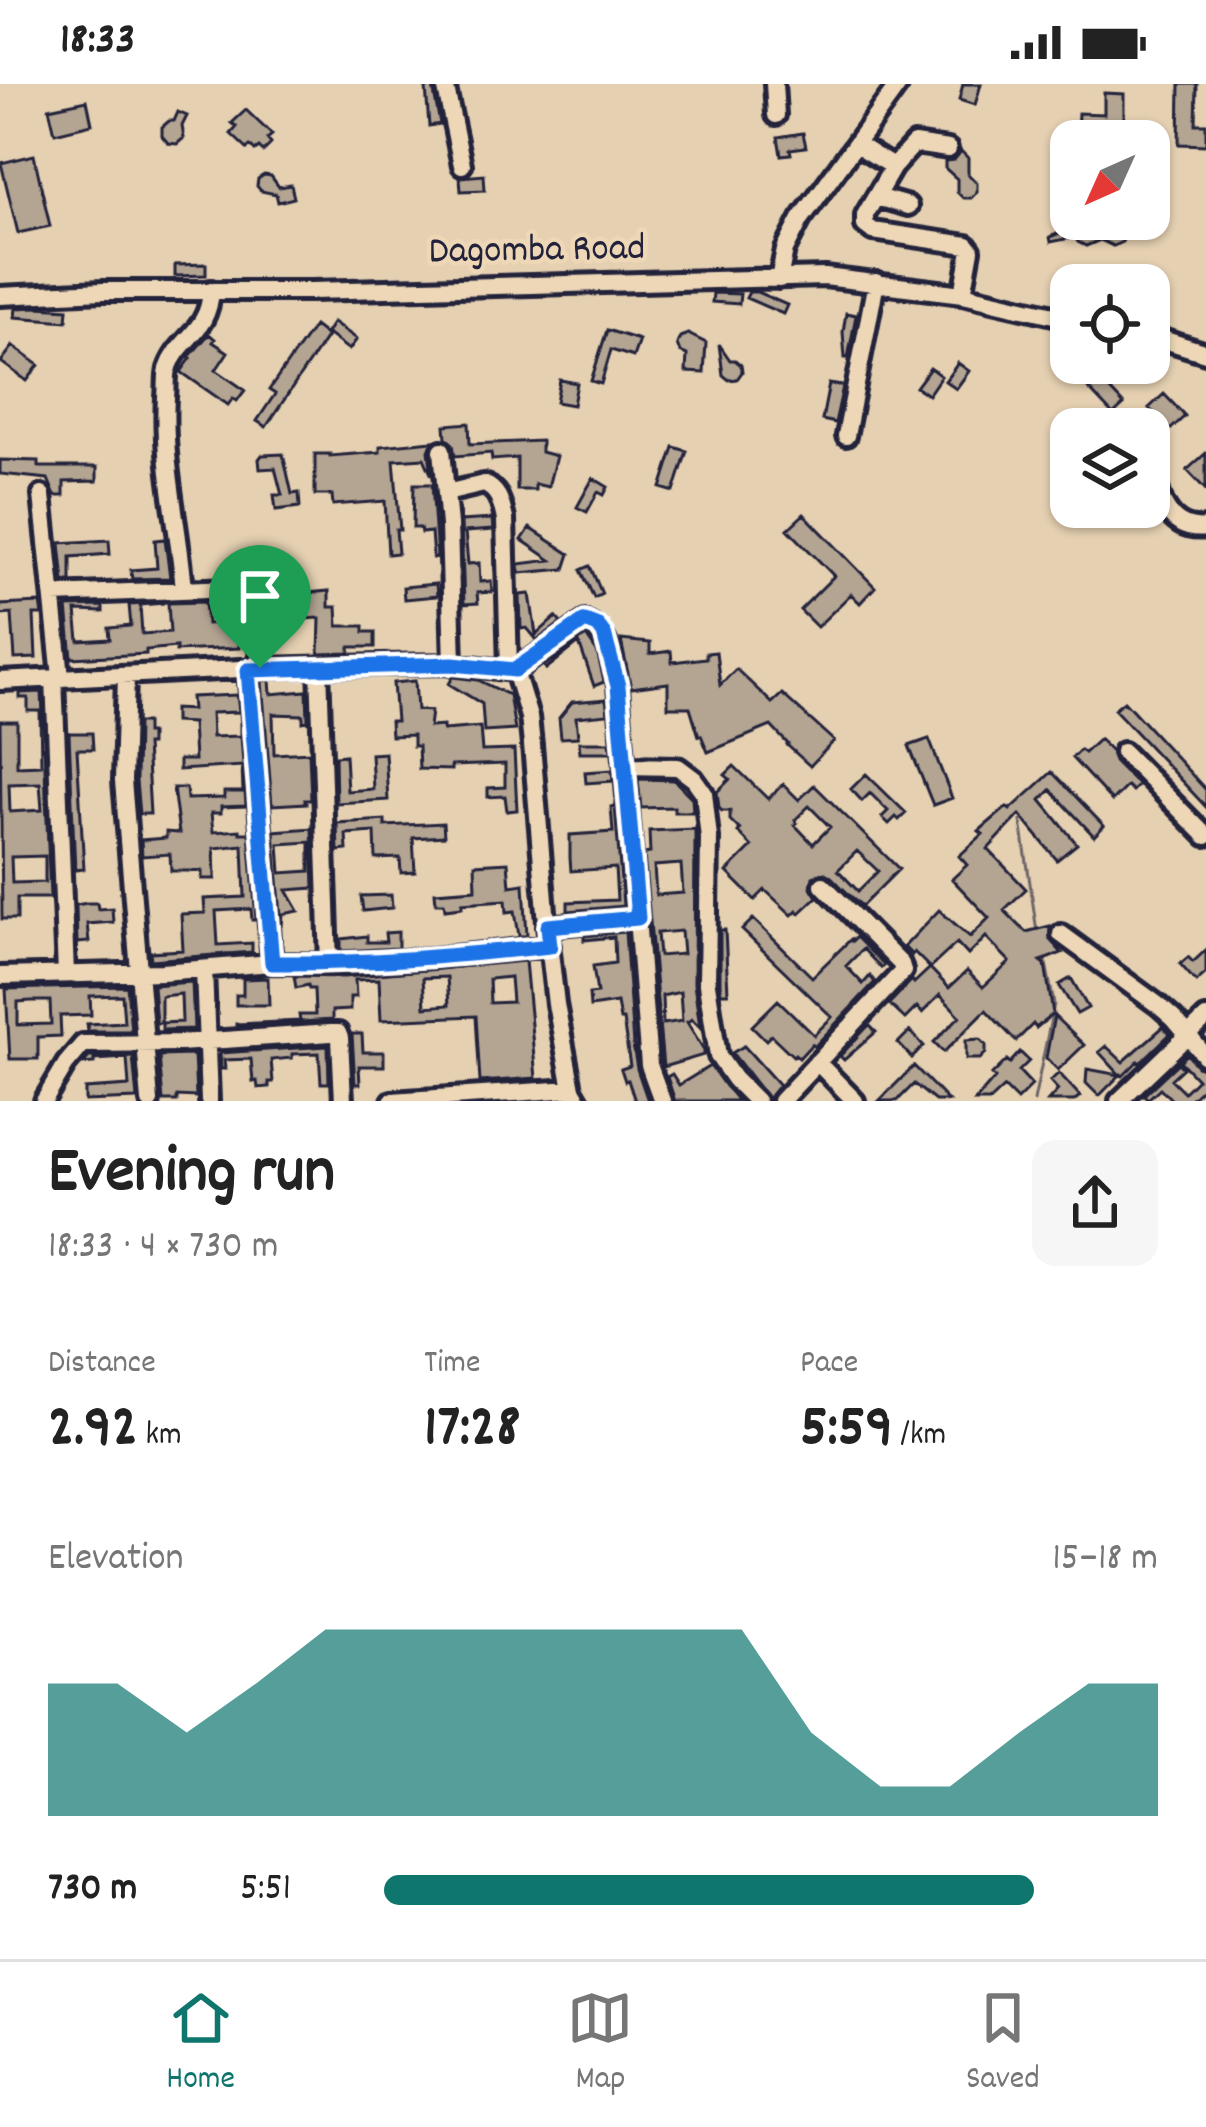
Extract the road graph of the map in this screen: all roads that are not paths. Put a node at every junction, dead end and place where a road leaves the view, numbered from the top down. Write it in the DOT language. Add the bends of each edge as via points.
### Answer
graph roads {
  1 [pos="445,84"];
  2 [pos="774,84"];
  3 [pos="898,84"];
  4 [pos="776,116"];
  5 [pos="856,144"];
  6 [pos="948,149"];
  7 [pos="462,165"];
  8 [pos="893,167"];
  9 [pos="876,196"];
  10 [pos="908,206"];
  11 [pos="779,279"];
  12 [pos="875,282"];
  13 [pos="211,290"];
  14 [pos="963,294"];
  15 [pos="0,296"];
  16 [pos="1050,314"];
  17 [pos="1170,342"];
  18 [pos="1206,353"];
  19 [pos="846,436"];
  20 [pos="442,451"];
  21 [pos="446,493"];
  22 [pos="42,495"];
  23 [pos="1170,514"];
  24 [pos="1206,528"];
  25 [pos="184,590"];
  26 [pos="53,595"];
  27 [pos="453,664"];
  28 [pos="319,668"];
  29 [pos="254,669"];
  30 [pos="512,670"];
  31 [pos="126,676"];
  32 [pos="57,678"];
  33 [pos="0,681"];
  34 [pos="1124,752"];
  35 [pos="626,766"];
  36 [pos="1206,836"];
  37 [pos="823,885"];
  38 [pos="638,918"];
  39 [pos="548,926"];
  40 [pos="1061,934"];
  41 [pos="550,946"];
  42 [pos="0,959"];
  43 [pos="272,963"];
  44 [pos="329,964"];
  45 [pos="204,969"];
  46 [pos="140,972"];
  47 [pos="66,974"];
  48 [pos="1,976"];
  49 [pos="1206,1018"];
  50 [pos="1187,1036"];
  51 [pos="207,1042"];
  52 [pos="145,1044"];
  53 [pos="1206,1057"];
  54 [pos="817,1062"];
  55 [pos="575,1095"];
  56 [pos="44,1101"];
  57 [pos="150,1101"];
  58 [pos="209,1101"];
  59 [pos="343,1101"];
  60 [pos="392,1101"];
  61 [pos="662,1101"];
  62 [pos="756,1101"];
  63 [pos="781,1101"];
  64 [pos="855,1101"];
  65 [pos="1120,1101"];
  1 -- 7 [label="street"];
  2 -- 4 [label="street"];
  3 -- 5 [label="street"];
  5 -- 8 [label="street"];
  5 -- 11 [label="street" via="801,219"];
  6 -- 8 [label="street" via="914,144"];
  8 -- 9 [label="street"];
  9 -- 10 [label="street"];
  9 -- 14 [label="street" via="868,229 970,248"];
  11 -- 12 [label="street, Dagomba Road"];
  11 -- 13 [label="street, Dagomba Road"];
  12 -- 14 [label="street, Dagomba Road"];
  12 -- 19 [label="street"];
  13 -- 15 [label="street, Dagomba Road"];
  13 -- 25 [label="street" via="207,316 168,370 168,471"];
  14 -- 16 [label="street, Dagomba Road"];
  17 -- 18 [label="street"];
  20 -- 21 [label="street"];
  21 -- 27 [label="street"];
  21 -- 30 [label="street" via="484,484 499,497"];
  22 -- 26 [label="street"];
  23 -- 24 [label="street" via="1191,530"];
  25 -- 26 [label="street"];
  25 -- 29 [label="street" via="254,594"];
  26 -- 32 [label="street"];
  27 -- 28 [label="street"];
  27 -- 30 [label="street"];
  28 -- 29 [label="street"];
  28 -- 44 [label="street"];
  29 -- 31 [label="street"];
  29 -- 43 [label="street"];
  30 -- 35 [label="street" via="577,624 598,626 618,686"];
  30 -- 39 [label="street" via="529,717"];
  31 -- 32 [label="street"];
  31 -- 46 [label="street" via="123,782"];
  32 -- 33 [label="street"];
  32 -- 47 [label="street"];
  34 -- 36 [label="street"];
  35 -- 38 [label="street"];
  35 -- 62 [label="street" via="678,767 704,793 713,1028 718,1056"];
  37 -- 54 [label="street" via="903,971"];
  38 -- 39 [label="street"];
  38 -- 61 [label="street" via="649,1065"];
  39 -- 41 [label="street"];
  40 -- 50 [label="street"];
  41 -- 44 [label="street"];
  41 -- 55 [label="street"];
  42 -- 48 [label="street"];
  43 -- 44 [label="street"];
  43 -- 45 [label="street"];
  45 -- 46 [label="street"];
  45 -- 51 [label="street"];
  46 -- 47 [label="street"];
  46 -- 52 [label="street"];
  47 -- 48 [label="street"];
  49 -- 50 [label="street"];
  50 -- 53 [label="street"];
  50 -- 65 [label="street"];
  51 -- 52 [label="street"];
  51 -- 58 [label="street"];
  51 -- 59 [label="street" via="338,1033"];
  52 -- 56 [label="street" via="83,1044"];
  52 -- 57 [label="street"];
  54 -- 63 [label="street"];
  54 -- 64 [label="street"];
  55 -- 60 [label="street"];
}
